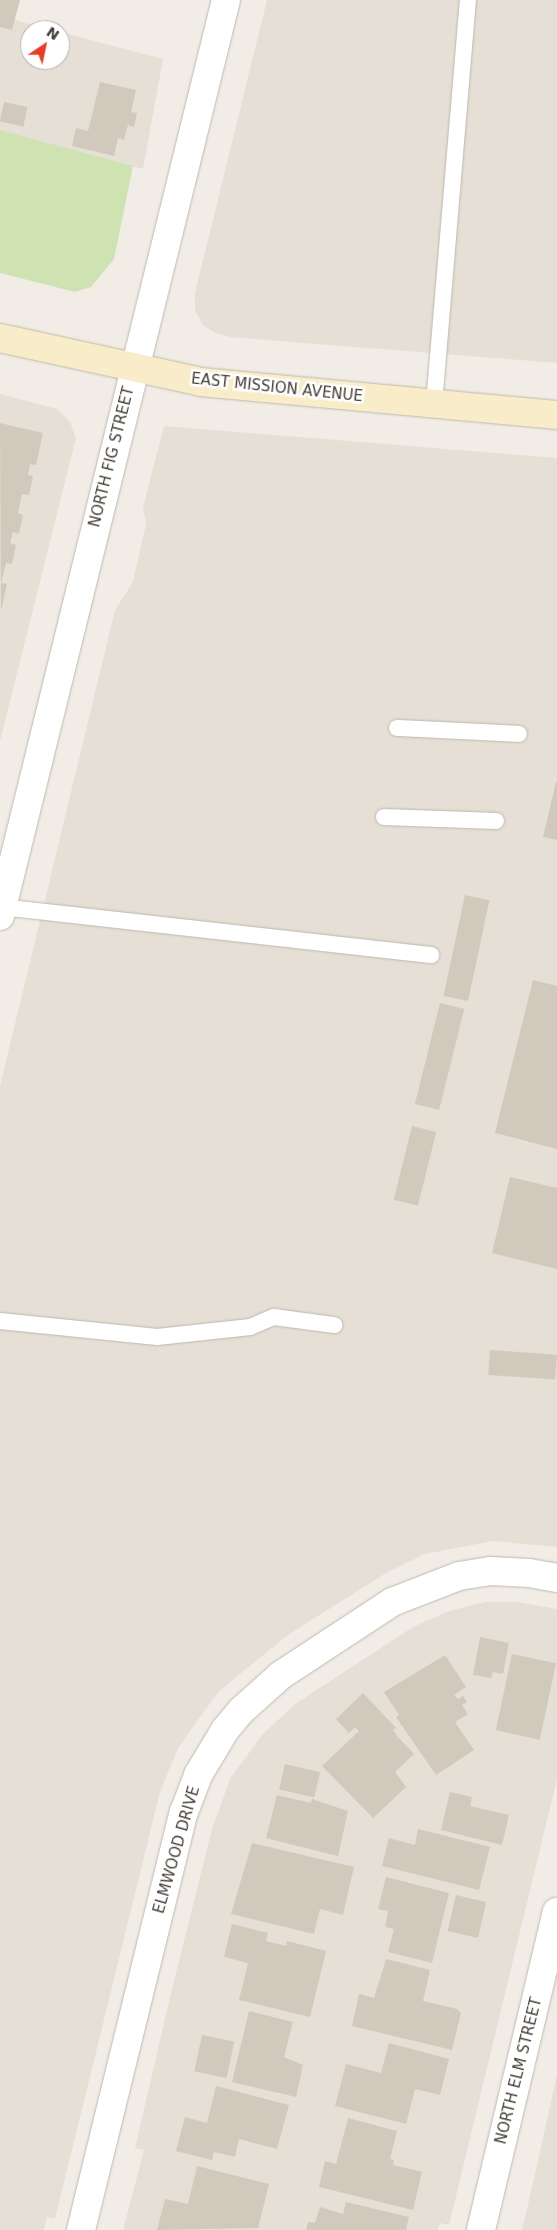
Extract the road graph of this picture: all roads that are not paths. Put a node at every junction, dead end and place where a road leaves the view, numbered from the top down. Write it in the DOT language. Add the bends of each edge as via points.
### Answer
graph roads {
  1 [pos="226,0"];
  2 [pos="468,0"];
  3 [pos="0,338"];
  4 [pos="134,369"];
  5 [pos="434,404"];
  6 [pos="557,415"];
  7 [pos="397,728"];
  8 [pos="519,734"];
  9 [pos="384,817"];
  10 [pos="496,821"];
  11 [pos="1,911"];
  12 [pos="431,955"];
  13 [pos="0,1321"];
  14 [pos="334,1325"];
  15 [pos="557,1578"];
  16 [pos="557,1912"];
  17 [pos="81,2230"];
  18 [pos="481,2230"];
  1 -- 4 [label="street, NORTH FIG STREET"];
  2 -- 5 [label="lane"];
  3 -- 4 [label="main road, EAST MISSION AVENUE"];
  4 -- 5 [label="main road, EAST MISSION AVENUE" via="201,382"];
  4 -- 11 [label="street, NORTH FIG STREET"];
  5 -- 6 [label="main road, EAST MISSION AVENUE"];
  7 -- 8 [label="lane"];
  9 -- 10 [label="lane"];
  11 -- 12 [label="lane"];
  13 -- 14 [label="lane" via="157,1337 250,1327 274,1318"];
  15 -- 17 [label="street, ELMWOOD DRIVE" via="490,1571 459,1576 392,1602 281,1675 225,1730 198,1775 184,1812"];
  16 -- 18 [label="street, NORTH ELM STREET"];
}
